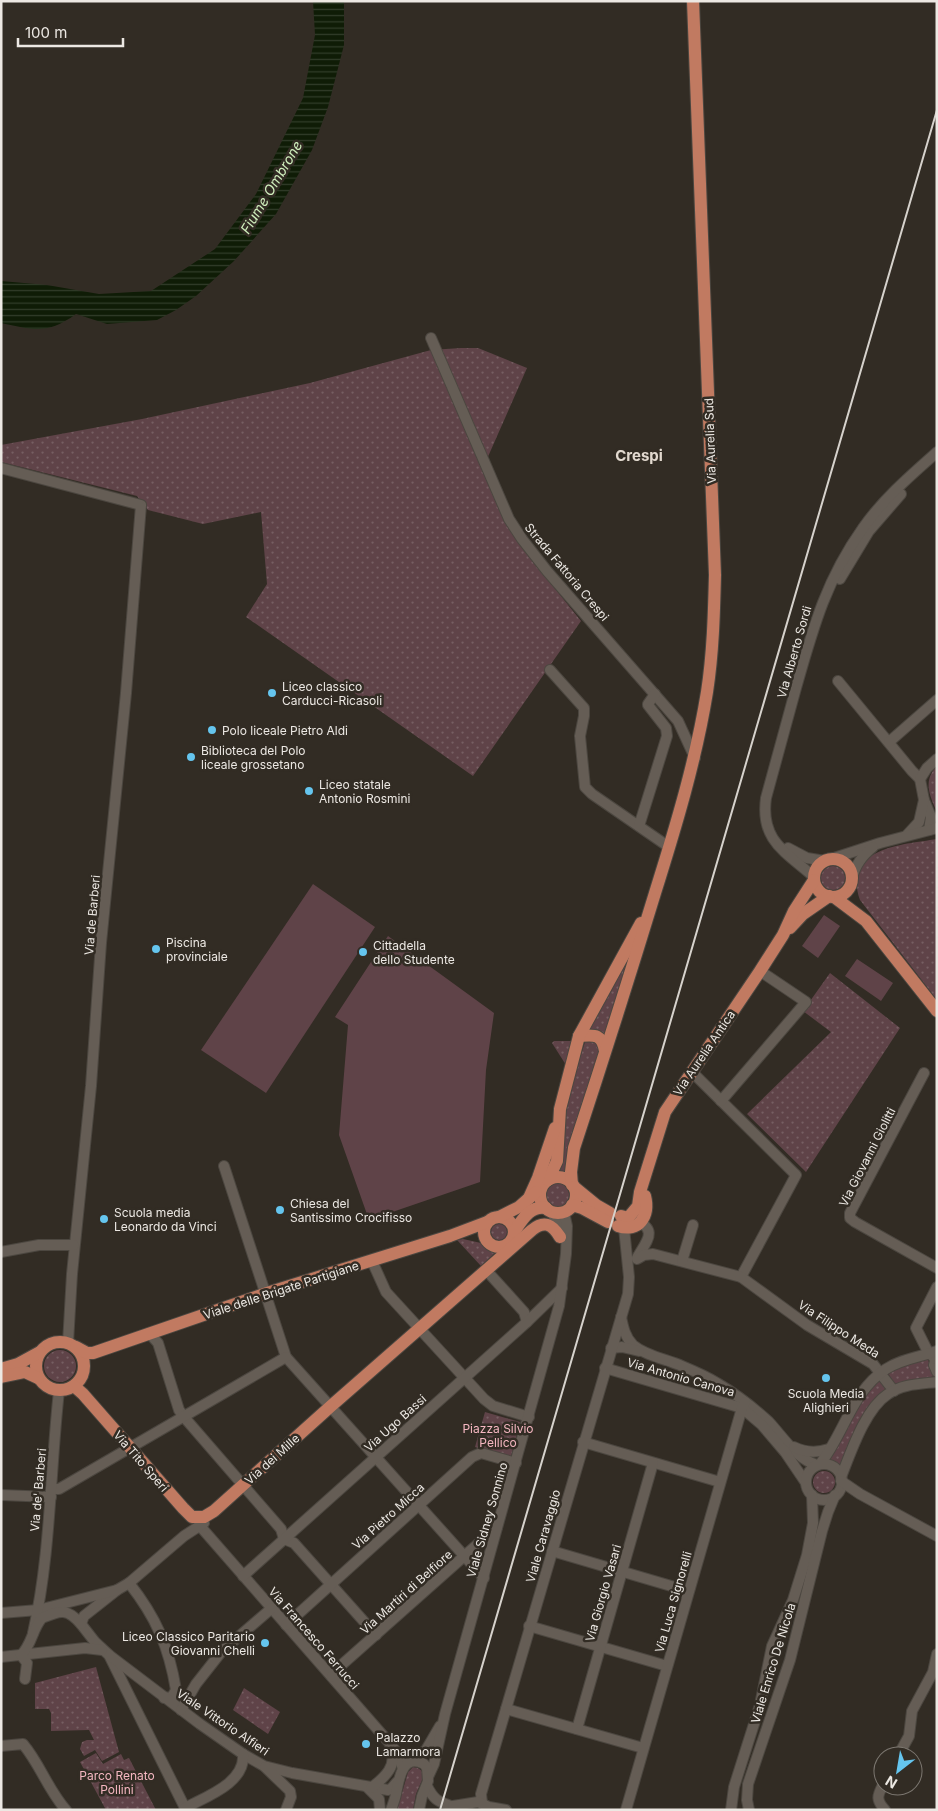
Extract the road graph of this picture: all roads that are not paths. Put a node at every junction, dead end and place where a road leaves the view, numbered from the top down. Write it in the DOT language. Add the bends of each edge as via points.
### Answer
graph roads {
  1 [pos="693,1"];
  2 [pos="431,338"];
  3 [pos="937,452"];
  4 [pos="937,461"];
  5 [pos="1,468"];
  6 [pos="550,670"];
  7 [pos="838,681"];
  8 [pos="655,694"];
  9 [pos="937,700"];
  10 [pos="694,732"];
  11 [pos="889,742"];
  12 [pos="937,759"];
  13 [pos="920,779"];
  14 [pos="931,822"];
  15 [pos="639,826"];
  16 [pos="906,835"];
  17 [pos="880,843"];
  18 [pos="669,847"];
  19 [pos="828,860"];
  20 [pos="814,878"];
  21 [pos="851,881"];
  22 [pos="655,895"];
  23 [pos="832,897"];
  24 [pos="866,921"];
  25 [pos="783,935"];
  26 [pos="760,971"];
  27 [pos="937,1011"];
  28 [pos="579,1036"];
  29 [pos="605,1051"];
  30 [pos="692,1072"];
  31 [pos="924,1073"];
  32 [pos="721,1101"];
  33 [pos="559,1119"];
  34 [pos="224,1166"];
  35 [pos="545,1184"];
  36 [pos="573,1186"];
  37 [pos="530,1198"];
  38 [pos="569,1208"];
  39 [pos="549,1210"];
  40 [pos="493,1219"];
  41 [pos="618,1220"];
  42 [pos="693,1225"];
  43 [pos="514,1232"];
  44 [pos="564,1232"];
  45 [pos="453,1235"];
  46 [pos="486,1240"];
  47 [pos="648,1240"];
  48 [pos="74,1245"];
  49 [pos="502,1247"];
  50 [pos="1,1252"];
  51 [pos="661,1256"];
  52 [pos="637,1259"];
  53 [pos="372,1261"];
  54 [pos="682,1261"];
  55 [pos="937,1268"];
  56 [pos="487,1270"];
  57 [pos="741,1277"];
  58 [pos="630,1278"];
  59 [pos="937,1287"];
  60 [pos="562,1288"];
  61 [pos="267,1293"];
  62 [pos="621,1315"];
  63 [pos="527,1322"];
  64 [pos="419,1329"];
  65 [pos="149,1333"];
  66 [pos="922,1339"];
  67 [pos="937,1344"];
  68 [pos="72,1345"];
  69 [pos="611,1348"];
  70 [pos="40,1352"];
  71 [pos="646,1352"];
  72 [pos="935,1354"];
  73 [pos="286,1357"];
  74 [pos="605,1368"];
  75 [pos="1,1369"];
  76 [pos="937,1372"];
  77 [pos="881,1373"];
  78 [pos="1,1377"];
  79 [pos="38,1378"];
  80 [pos="464,1378"];
  81 [pos="937,1382"];
  82 [pos="74,1386"];
  83 [pos="59,1391"];
  84 [pos="894,1391"];
  85 [pos="743,1405"];
  86 [pos="331,1406"];
  87 [pos="184,1417"];
  88 [pos="529,1417"];
  89 [pos="583,1442"];
  90 [pos="790,1445"];
  91 [pos="130,1448"];
  92 [pos="829,1449"];
  93 [pos="376,1457"];
  94 [pos="516,1463"];
  95 [pos="653,1463"];
  96 [pos="818,1465"];
  97 [pos="841,1479"];
  98 [pos="720,1482"];
  99 [pos="806,1483"];
  100 [pos="242,1486"];
  101 [pos="51,1493"];
  102 [pos="836,1494"];
  103 [pos="860,1494"];
  104 [pos="1,1495"];
  105 [pos="812,1495"];
  106 [pos="419,1505"];
  107 [pos="214,1511"];
  108 [pos="200,1526"];
  109 [pos="498,1526"];
  110 [pos="937,1536"];
  111 [pos="284,1539"];
  112 [pos="552,1552"];
  113 [pos="465,1556"];
  114 [pos="622,1571"];
  115 [pos="243,1576"];
  116 [pos="484,1578"];
  117 [pos="129,1583"];
  118 [pos="332,1584"];
  119 [pos="117,1590"];
  120 [pos="41,1591"];
  121 [pos="687,1596"];
  122 [pos="56,1606"];
  123 [pos="272,1608"];
  124 [pos="38,1610"];
  125 [pos="1,1613"];
  126 [pos="17,1613"];
  127 [pos="81,1624"];
  128 [pos="286,1625"];
  129 [pos="529,1626"];
  130 [pos="33,1633"];
  131 [pos="376,1635"];
  132 [pos="601,1647"];
  133 [pos="106,1652"];
  134 [pos="937,1654"];
  135 [pos="21,1655"];
  136 [pos="769,1656"];
  137 [pos="1,1657"];
  138 [pos="788,1664"];
  139 [pos="667,1666"];
  140 [pos="332,1677"];
  141 [pos="25,1679"];
  142 [pos="145,1683"];
  143 [pos="127,1692"];
  144 [pos="164,1698"];
  145 [pos="506,1709"];
  146 [pos="181,1710"];
  147 [pos="445,1714"];
  148 [pos="577,1729"];
  149 [pos="385,1738"];
  150 [pos="1,1746"];
  151 [pos="904,1746"];
  152 [pos="643,1748"];
  153 [pos="243,1754"];
  154 [pos="264,1766"];
  155 [pos="405,1766"];
  156 [pos="397,1782"];
  157 [pos="427,1782"];
  158 [pos="369,1787"];
  159 [pos="877,1796"];
  160 [pos="439,1802"];
  161 [pos="484,1806"];
  162 [pos="468,1807"];
  163 [pos="456,1808"];
  164 [pos="185,1809"];
  165 [pos="66,1810"];
  166 [pos="286,1810"];
  167 [pos="380,1810"];
  168 [pos="392,1810"];
  169 [pos="418,1810"];
  170 [pos="422,1810"];
  171 [pos="506,1810"];
  172 [pos="626,1810"];
  173 [pos="731,1810"];
  174 [pos="749,1810"];
  175 [pos="885,1810"];
  1 -- 10 [label="main road, Via Aurelia Sud" via="715,575 710,671"];
  2 -- 8 [label="street, Strada Fattoria Crespi" via="515,530"];
  3 -- 20 [label="street, Via Alberto Sordi" via="900,485 863,527 827,588 811,636 766,798 765,812 774,842"];
  4 -- 19 [label="street, Via Alberto Sordi" via="884,512 833,591 772,800 771,818 777,836 787,847 807,858"];
  5 -- 48 [label="street, Via de Barberi" via="141,505 102,943 93,1087"];
  6 -- 15 [label="street" via="584,708 580,736 585,787"];
  7 -- 11 [label="street"];
  8 -- 10 [label="street, Strada Fattoria Crespi" via="678,721"];
  8 -- 15 [label="street" via="648,706 666,728 667,736"];
  9 -- 11 [label="street"];
  10 -- 18 [label="main road, Via Aurelia Sud" via="695,758"];
  11 -- 13 [label="street"];
  12 -- 13 [label="street" via="924,770"];
  13 -- 14 [label="street"];
  14 -- 16 [label="street, Via Aurelia Antica"];
  14 -- 16 [label="street" via="916,826"];
  15 -- 18 [label="street"];
  16 -- 17 [label="street, Via Aurelia Antica"];
  17 -- 19 [label="street, Via Aurelia Antica"];
  17 -- 21 [label="street, Via Aurelia Antica" via="861,858"];
  18 -- 22 [label="main road, Via Aurelia Sud"];
  19 -- 20 [label="main road, Via Aurelia Antica" via="819,866"];
  19 -- 21 [label="main road" via="845,863 850,870"];
  20 -- 23 [label="main road" via="819,890"];
  20 -- 25 [label="main road, Via Aurelia Antica"];
  21 -- 23 [label="main road, Via Aurelia Antica" via="843,894"];
  21 -- 24 [label="main road" via="855,902"];
  22 -- 28 [label="main road"];
  22 -- 29 [label="main road"];
  23 -- 24 [label="main road"];
  23 -- 25 [label="main road, Via Aurelia Antica" via="803,914"];
  24 -- 27 [label="main road"];
  25 -- 26 [label="main road, Via Aurelia Antica"];
  26 -- 30 [label="main road, Via Aurelia Antica"];
  26 -- 32 [label="street" via="806,1002"];
  28 -- 29 [label="main road" via="594,1035 604,1044"];
  28 -- 33 [label="main road"];
  29 -- 36 [label="main road" via="572,1153"];
  30 -- 32 [label="street"];
  30 -- 41 [label="main road, Via Aurelia Antica" via="665,1112 638,1206 634,1213"];
  31 -- 55 [label="street, Via Giovanni Giolitti" via="850,1218"];
  32 -- 57 [label="street" via="796,1175"];
  33 -- 35 [label="main road" via="555,1168"];
  33 -- 37 [label="main road"];
  34 -- 61 [label="street"];
  35 -- 36 [label="main road" via="559,1177"];
  35 -- 37 [label="main road, Viale delle Brigate Partigiane"];
  35 -- 39 [label="main road" via="540,1199"];
  36 -- 38 [label="main road" via="575,1198"];
  36 -- 41 [label="main road"];
  37 -- 40 [label="main road, Viale delle Brigate Partigiane"];
  38 -- 39 [label="main road" via="560,1212"];
  38 -- 41 [label="main road" via="582,1208"];
  38 -- 44 [label="street, Viale Sidney Sonnino"];
  39 -- 43 [label="main road" via="536,1208 529,1212"];
  39 -- 44 [label="street, Viale Sidney Sonnino"];
  40 -- 43 [label="main road" via="504,1218 511,1223"];
  40 -- 45 [label="main road, Viale delle Brigate Partigiane"];
  40 -- 46 [label="main road" via="484,1231"];
  41 -- 44 [label="street" via="577,1213"];
  41 -- 47 [label="street" via="648,1228"];
  41 -- 58 [label="street, Viale Caravaggio"];
  42 -- 54 [label="street"];
  43 -- 49 [label="main road" via="512,1240"];
  44 -- 56 [label="main road" via="546,1224 537,1226"];
  44 -- 60 [label="street, Viale Sidney Sonnino"];
  45 -- 46 [label="main road"];
  45 -- 53 [label="main road, Viale delle Brigate Partigiane"];
  46 -- 49 [label="main road" via="495,1247"];
  47 -- 51 [label="street"];
  47 -- 52 [label="street, Viale Caravaggio"];
  48 -- 50 [label="street" via="39,1245"];
  48 -- 68 [label="street, Via de Barberi" via="67,1327"];
  49 -- 56 [label="main road, Via dei Mille"];
  51 -- 52 [label="street" via="648,1254"];
  51 -- 54 [label="street"];
  52 -- 58 [label="street, Viale Caravaggio"];
  53 -- 61 [label="main road, Viale delle Brigate Partigiane"];
  53 -- 64 [label="street" via="386,1292"];
  54 -- 57 [label="street"];
  56 -- 63 [label="street" via="524,1312"];
  56 -- 64 [label="main road, Via dei Mille"];
  57 -- 77 [label="street, Via Filippo Meda" via="807,1325 869,1361"];
  58 -- 62 [label="street, Viale Caravaggio"];
  59 -- 66 [label="street" via="916,1328"];
  60 -- 63 [label="street, Via Ugo Bassi"];
  60 -- 88 [label="street, Viale Sidney Sonnino"];
  61 -- 65 [label="main road, Viale delle Brigate Partigiane"];
  61 -- 73 [label="street"];
  62 -- 69 [label="street, Viale Caravaggio"];
  62 -- 71 [label="street, Via Antonio Canova" via="627,1337 633,1345"];
  63 -- 80 [label="street, Via Ugo Bassi"];
  64 -- 80 [label="street"];
  64 -- 86 [label="main road, Via dei Mille"];
  65 -- 68 [label="main road, Viale delle Brigate Partigiane" via="93,1353"];
  65 -- 87 [label="street" via="158,1343"];
  66 -- 67 [label="street"];
  66 -- 72 [label="street"];
  68 -- 70 [label="main road" via="62,1342 49,1344"];
  68 -- 82 [label="main road" via="83,1358 84,1370"];
  69 -- 71 [label="street, Via Antonio Canova"];
  69 -- 74 [label="street, Viale Caravaggio"];
  70 -- 75 [label="main road"];
  70 -- 79 [label="main road" via="36,1362"];
  71 -- 85 [label="street, Via Antonio Canova" via="709,1378"];
  72 -- 76 [label="street"];
  72 -- 77 [label="street" via="904,1360"];
  73 -- 86 [label="street"];
  73 -- 87 [label="street"];
  74 -- 85 [label="street, Via Antonio Canova"];
  74 -- 89 [label="street, Viale Caravaggio"];
  77 -- 84 [label="street, Via Filippo Meda"];
  77 -- 92 [label="street" via="862,1392"];
  78 -- 79 [label="main road" via="25,1372"];
  79 -- 83 [label="main road"];
  80 -- 88 [label="street" via="493,1406"];
  80 -- 93 [label="street, Via Ugo Bassi"];
  81 -- 84 [label="street" via="912,1384"];
  82 -- 83 [label="main road"];
  82 -- 91 [label="main road, Via Tito Speri"];
  83 -- 101 [label="street, Via de' Barberi"];
  84 -- 97 [label="street" via="874,1409"];
  85 -- 90 [label="street, Via Antonio Canova" via="770,1423"];
  85 -- 98 [label="street, Via Luca Signorelli"];
  85 -- 99 [label="street, Via Antonio Canova" via="785,1452"];
  86 -- 93 [label="street"];
  86 -- 100 [label="main road, Via dei Mille"];
  87 -- 91 [label="street"];
  87 -- 100 [label="street"];
  88 -- 94 [label="street, Viale Sidney Sonnino"];
  89 -- 95 [label="street"];
  89 -- 112 [label="street, Viale Caravaggio"];
  90 -- 92 [label="street" via="803,1451"];
  90 -- 96 [label="street, Via Antonio Canova" via="803,1458"];
  91 -- 101 [label="street"];
  91 -- 107 [label="main road, Via Tito Speri" via="192,1517 204,1517"];
  92 -- 96 [label="street"];
  93 -- 106 [label="street"];
  93 -- 111 [label="street, Via Ugo Bassi"];
  94 -- 106 [label="street, Via Pietro Micca" via="477,1454"];
  94 -- 109 [label="street, Viale Sidney Sonnino"];
  95 -- 98 [label="street"];
  95 -- 114 [label="street, Via Giorgio Vasari"];
  96 -- 97 [label="street" via="835,1468"];
  96 -- 99 [label="street" via="809,1472"];
  97 -- 102 [label="street"];
  97 -- 103 [label="street"];
  98 -- 121 [label="street, Via Luca Signorelli"];
  99 -- 105 [label="street"];
  100 -- 107 [label="main road, Via dei Mille"];
  100 -- 111 [label="street" via="281,1529"];
  101 -- 104 [label="street"];
  101 -- 120 [label="street, Via de' Barberi"];
  102 -- 103 [label="street"];
  102 -- 105 [label="street" via="826,1499"];
  102 -- 138 [label="street, Viale Enrico De Nicola" via="824,1525"];
  103 -- 110 [label="street"];
  105 -- 136 [label="street, Viale Enrico De Nicola" via="813,1523 807,1555 796,1593"];
  106 -- 113 [label="street"];
  106 -- 118 [label="street, Via Pietro Micca"];
  107 -- 108 [label="street, Via dei Mille"];
  108 -- 115 [label="street, Via Francesco Ferrucci"];
  108 -- 117 [label="street, Via dei Mille"];
  109 -- 113 [label="street, Via Martiri di Belfiore"];
  109 -- 116 [label="street, Viale Sidney Sonnino"];
  111 -- 115 [label="street, Via Ugo Bassi"];
  111 -- 118 [label="street" via="294,1543"];
  112 -- 114 [label="street"];
  112 -- 129 [label="street, Viale Caravaggio"];
  113 -- 116 [label="street"];
  113 -- 131 [label="street, Via Martiri di Belfiore"];
  114 -- 121 [label="street" via="678,1588"];
  114 -- 132 [label="street, Via Giorgio Vasari"];
  115 -- 123 [label="street, Via Francesco Ferrucci"];
  116 -- 147 [label="street, Viale Sidney Sonnino"];
  117 -- 119 [label="street, Via dei Mille"];
  117 -- 144 [label="street" via="149,1609 164,1642 176,1690 172,1697"];
  118 -- 128 [label="street, Via Pietro Micca"];
  118 -- 131 [label="street"];
  119 -- 122 [label="street, Via dei Mille"];
  119 -- 127 [label="street" via="84,1616"];
  120 -- 122 [label="street" via="46,1600"];
  120 -- 124 [label="street, Via de' Barberi"];
  121 -- 139 [label="street, Via Luca Signorelli"];
  122 -- 124 [label="street, Via dei Mille"];
  123 -- 128 [label="street, Via Francesco Ferrucci"];
  123 -- 146 [label="street" via="222,1650"];
  124 -- 126 [label="street, Via dei Mille"];
  124 -- 130 [label="street, Via de' Barberi"];
  125 -- 126 [label="street, Via dei Mille"];
  126 -- 130 [label="street" via="28,1619"];
  127 -- 130 [label="street" via="71,1614 60,1612 42,1618"];
  127 -- 133 [label="street"];
  128 -- 140 [label="street, Via Francesco Ferrucci"];
  129 -- 132 [label="street"];
  129 -- 145 [label="street, Viale Caravaggio"];
  130 -- 135 [label="street"];
  131 -- 140 [label="street, Via Martiri di Belfiore"];
  132 -- 139 [label="street"];
  132 -- 148 [label="street, Via Giorgio Vasari"];
  133 -- 135 [label="street" via="85,1648"];
  133 -- 142 [label="street, Viale Vittorio Alfieri"];
  133 -- 143 [label="street"];
  134 -- 151 [label="street" via="933,1672 912,1711 909,1736"];
  135 -- 137 [label="street"];
  135 -- 141 [label="street" via="27,1663"];
  136 -- 138 [label="street" via="780,1667"];
  136 -- 173 [label="street, Viale Enrico De Nicola" via="760,1705 734,1787"];
  138 -- 174 [label="street, Viale Enrico De Nicola" via="748,1784"];
  139 -- 152 [label="street, Via Luca Signorelli"];
  140 -- 149 [label="street, Via Francesco Ferrucci"];
  142 -- 143 [label="street"];
  142 -- 144 [label="street, Viale Vittorio Alfieri"];
  143 -- 164 [label="street"];
  144 -- 146 [label="street, Viale Vittorio Alfieri"];
  145 -- 148 [label="street"];
  145 -- 161 [label="street, Viale Caravaggio" via="482,1794"];
  146 -- 153 [label="street, Viale Vittorio Alfieri"];
  147 -- 155 [label="street, Viale Sidney Sonnino" via="426,1750"];
  147 -- 157 [label="street, Viale Sidney Sonnino"];
  148 -- 152 [label="street"];
  149 -- 155 [label="street, Via Francesco Ferrucci"];
  149 -- 158 [label="street" via="392,1751 392,1766 382,1780"];
  150 -- 165 [label="street" via="23,1744"];
  152 -- 172 [label="street, Via Luca Signorelli"];
  153 -- 154 [label="street, Viale Vittorio Alfieri"];
  153 -- 164 [label="street" via="242,1766 227,1786"];
  154 -- 158 [label="street, Viale Vittorio Alfieri"];
  154 -- 166 [label="street" via="290,1791"];
  155 -- 156 [label="street"];
  155 -- 157 [label="street" via="416,1762 424,1764"];
  156 -- 158 [label="street, Viale Vittorio Alfieri" via="391,1789"];
  156 -- 168 [label="street"];
  157 -- 160 [label="street"];
  157 -- 169 [label="street, Viale Sidney Sonnino"];
  158 -- 167 [label="street" via="379,1799"];
  159 -- 175 [label="street"];
  160 -- 163 [label="street"];
  160 -- 170 [label="street"];
  161 -- 162 [label="street" via="475,1802"];
  161 -- 171 [label="street"];
  162 -- 163 [label="street"];
}
